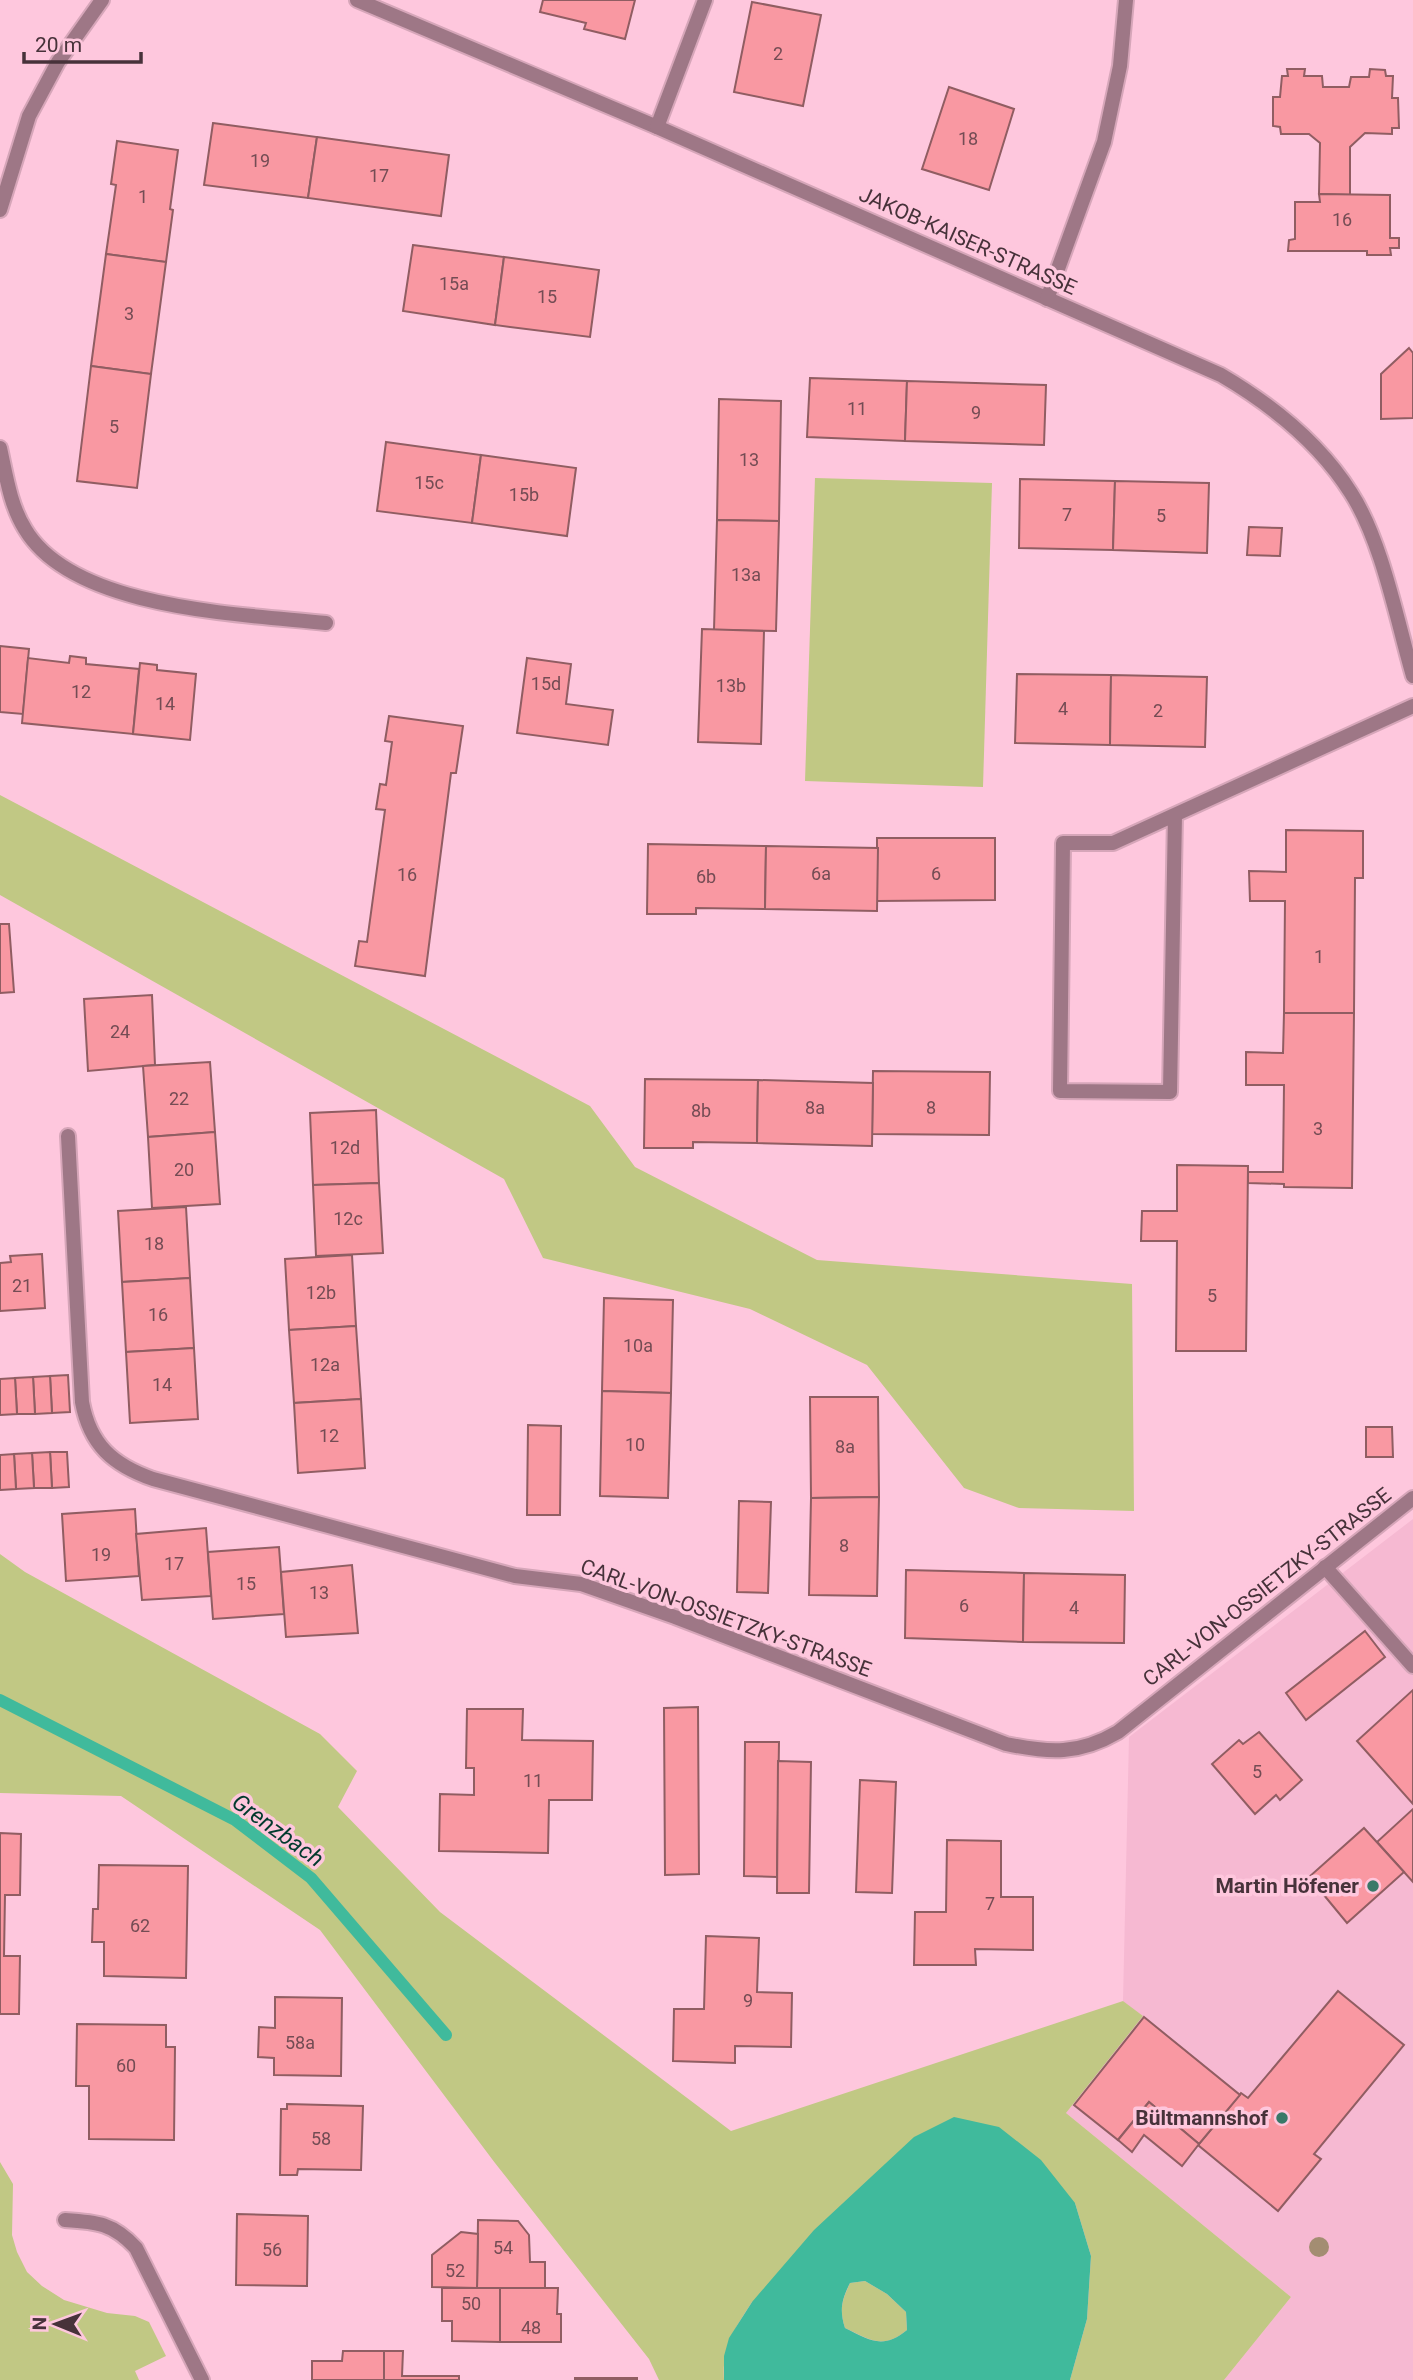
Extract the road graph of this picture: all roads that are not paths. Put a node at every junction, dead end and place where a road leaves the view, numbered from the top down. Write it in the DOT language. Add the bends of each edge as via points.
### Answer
graph roads {
  1 [pos="102,0"];
  2 [pos="357,0"];
  3 [pos="705,0"];
  4 [pos="1126,0"];
  5 [pos="657,127"];
  6 [pos="0,210"];
  7 [pos="1047,299"];
  8 [pos="0,448"];
  9 [pos="326,623"];
  10 [pos="1413,676"];
  11 [pos="1413,706"];
  12 [pos="1175,815"];
  13 [pos="68,1136"];
  14 [pos="1413,1498"];
  15 [pos="1325,1567"];
  16 [pos="1413,1666"];
  17 [pos="65,2220"];
  18 [pos="202,2380"];
  1 -- 6 [label="street" via="58,62 29,116"];
  2 -- 5 [label="street, JAKOB-KAISER-STRASSE"];
  3 -- 5 [label="street"];
  4 -- 7 [label="street" via="1120,66 1104,142"];
  5 -- 7 [label="street, JAKOB-KAISER-STRASSE"];
  7 -- 10 [label="street, JAKOB-KAISER-STRASSE" via="1221,375 1258,397 1318,450 1352,494 1375,542"];
  8 -- 9 [label="street" via="23,528 58,563 86,579 162,604"];
  11 -- 12 [label="street"];
  12 -- 12 [label="street" via="1113,843 1063,843 1060,1091 1170,1092"];
  13 -- 15 [label="street, CARL-VON-OSSIETZKY-STRASSE" via="85,1418 90,1432 115,1461 153,1479 515,1576 581,1584 1006,1744 1040,1752 1076,1749 1118,1732"];
  14 -- 15 [label="street, CARL-VON-OSSIETZKY-STRASSE"];
  15 -- 16 [label="street"];
  17 -- 18 [label="street" via="110,2226 136,2248"];
}
